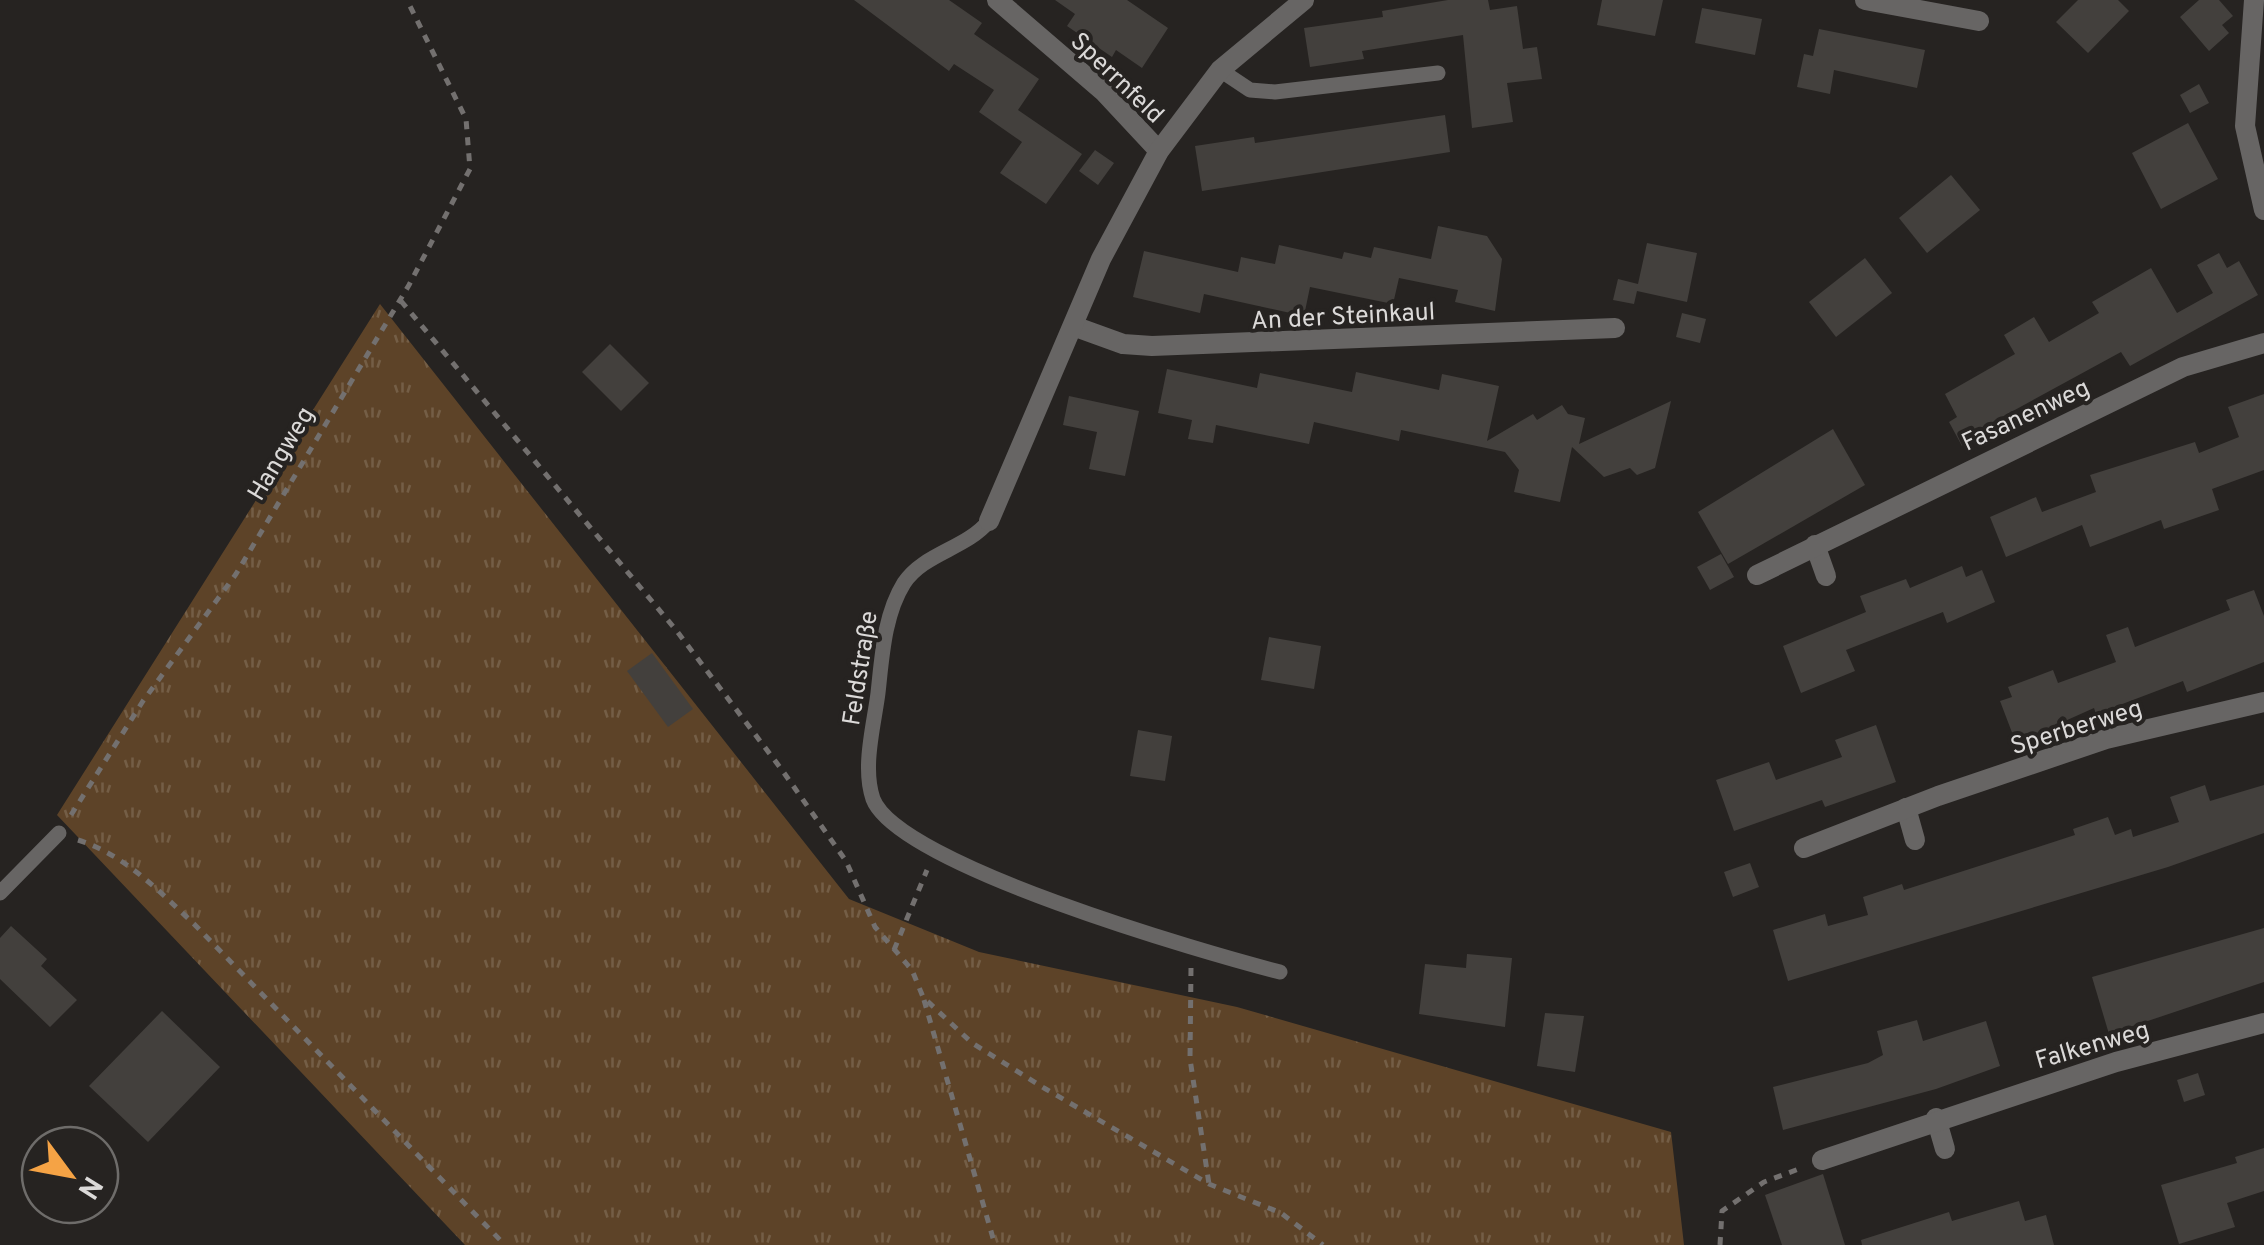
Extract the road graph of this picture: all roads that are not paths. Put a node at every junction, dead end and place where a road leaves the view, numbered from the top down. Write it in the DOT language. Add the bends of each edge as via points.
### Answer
graph roads {
  1 [pos="998,0"];
  2 [pos="1304,0"];
  3 [pos="1866,0"];
  4 [pos="2254,0"];
  5 [pos="1979,22"];
  6 [pos="1220,70"];
  7 [pos="1438,73"];
  8 [pos="1159,151"];
  9 [pos="2264,210"];
  10 [pos="1076,327"];
  11 [pos="1615,328"];
  12 [pos="2264,343"];
  13 [pos="988,521"];
  14 [pos="1815,545"];
  15 [pos="1757,575"];
  16 [pos="1826,576"];
  17 [pos="2264,702"];
  18 [pos="1906,808"];
  19 [pos="59,833"];
  20 [pos="1915,840"];
  21 [pos="1804,848"];
  22 [pos="0,893"];
  23 [pos="1280,972"];
  24 [pos="2264,1024"];
  25 [pos="1936,1118"];
  26 [pos="1945,1149"];
  27 [pos="1822,1160"];
  1 -- 8 [label="street, Sperrnfeld" via="1104,92"];
  2 -- 6 [label="street, Feldstraße"];
  3 -- 5 [label="street"];
  4 -- 9 [label="street" via="2245,126"];
  6 -- 7 [label="lane" via="1250,90 1274,92"];
  6 -- 8 [label="street, Feldstraße"];
  8 -- 10 [label="street, Feldstraße" via="1101,259"];
  10 -- 11 [label="street, An der Steinkaul" via="1123,344 1152,346"];
  10 -- 13 [label="street, Feldstraße"];
  12 -- 14 [label="street, Fasanenweg" via="2183,367"];
  13 -- 23 [label="lane, Feldstraße" via="904,584 882,651 868,778 874,801 901,830 1010,884 1191,949"];
  14 -- 15 [label="street, Fasanenweg"];
  14 -- 16 [label="street"];
  17 -- 18 [label="street, Sperberweg" via="2106,739"];
  18 -- 20 [label="street"];
  18 -- 21 [label="street, Sperberweg"];
  19 -- 22 [label="lane"];
  24 -- 25 [label="street, Falkenweg"];
  25 -- 26 [label="street"];
  25 -- 27 [label="street, Falkenweg"];
}
